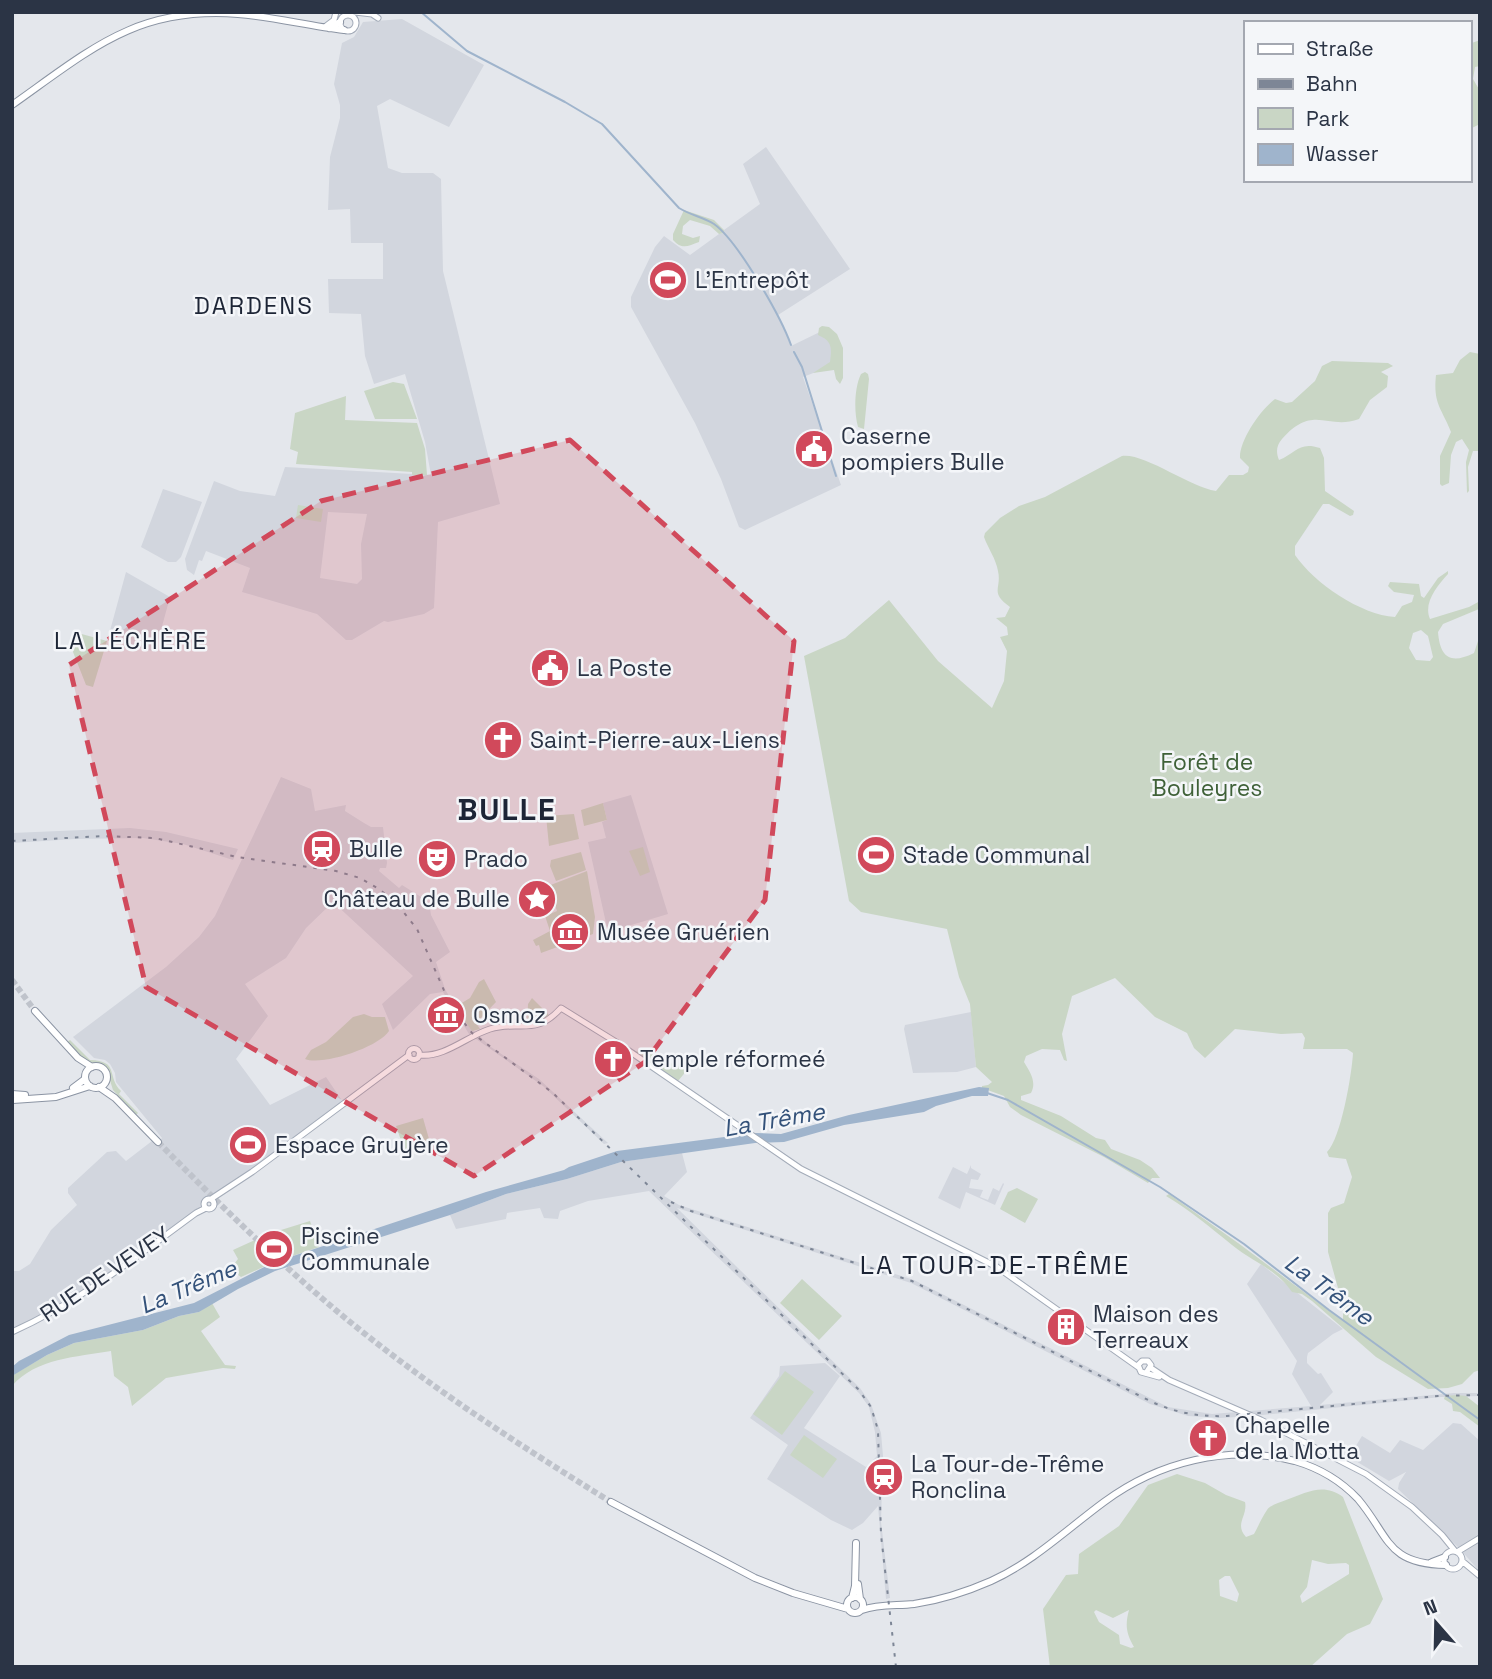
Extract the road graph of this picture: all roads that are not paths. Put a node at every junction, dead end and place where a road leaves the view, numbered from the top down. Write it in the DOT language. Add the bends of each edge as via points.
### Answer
graph roads {
  1 [pos="338,12"];
  2 [pos="351,14"];
  3 [pos="378,18"];
  4 [pos="340,21"];
  5 [pos="314,27"];
  6 [pos="327,29"];
  7 [pos="344,30"];
  8 [pos="12,105"];
  9 [pos="35,1011"];
  10 [pos="78,1058"];
  11 [pos="92,1067"];
  12 [pos="85,1076"];
  13 [pos="102,1085"];
  14 [pos="90,1086"];
  15 [pos="12,1093"];
  16 [pos="12,1100"];
  17 [pos="158,1142"];
  18 [pos="12,1332"];
  19 [pos="1124,1356"];
  20 [pos="1142,1361"];
  21 [pos="1138,1367"];
  22 [pos="1149,1370"];
  23 [pos="611,1502"];
  24 [pos="1436,1531"];
  25 [pos="1480,1538"];
  26 [pos="1473,1544"];
  27 [pos="1456,1551"];
  28 [pos="1445,1555"];
  29 [pos="1461,1562"];
  30 [pos="1426,1563"];
  31 [pos="1446,1565"];
  32 [pos="1479,1575"];
  33 [pos="850,1599"];
  34 [pos="861,1600"];
  35 [pos="831,1602"];
  36 [pos="879,1606"];
  37 [pos="848,1609"];
  38 [pos="862,1610"];
  1 -- 4 [label="main road"];
  1 -- 5 [label="main road" via="331,24"];
  2 -- 3 [label="main road"];
  2 -- 4 [label="main road"];
  2 -- 7 [label="main road" via="354,28"];
  4 -- 6 [label="highway"];
  4 -- 7 [label="main road"];
  5 -- 6 [label="highway"];
  5 -- 8 [label="highway" via="222,13 159,19 96,46"];
  6 -- 7 [label="highway"];
  9 -- 10 [label="highway"];
  10 -- 11 [label="highway"];
  10 -- 12 [label="highway"];
  11 -- 12 [label="highway"];
  11 -- 13 [label="highway" via="103,1070"];
  12 -- 14 [label="highway"];
  12 -- 15 [label="highway" via="75,1087 56,1093"];
  13 -- 14 [label="highway"];
  13 -- 17 [label="highway"];
  14 -- 16 [label="highway" via="55,1097"];
  15 -- 16 [label="main road"];
  18 -- 19 [label="main road, RUE DE VEVEY" via="91,1290 205,1206 205,1200 212,1201 410,1057 435,1055 491,1028 544,1023 561,1008 811,1175 997,1267"];
  19 -- 20 [label="main road"];
  19 -- 21 [label="main road"];
  20 -- 21 [label="main road"];
  20 -- 22 [label="main road" via="1149,1362"];
  21 -- 22 [label="main road" via="1141,1372"];
  22 -- 24 [label="main road" via="1366,1474"];
  23 -- 35 [label="highway" via="755,1578"];
  24 -- 27 [label="main road"];
  24 -- 28 [label="main road"];
  25 -- 26 [label="main road"];
  26 -- 27 [label="main road"];
  26 -- 29 [label="main road"];
  27 -- 28 [label="main road"];
  27 -- 29 [label="main road"];
  28 -- 30 [label="highway"];
  28 -- 31 [label="main road"];
  29 -- 31 [label="main road" via="1452,1569"];
  29 -- 32 [label="main road"];
  30 -- 31 [label="highway"];
  30 -- 36 [label="highway" via="1392,1548 1358,1500 1327,1474 1285,1459 1226,1455 1181,1463 1137,1481 1028,1560 988,1583 936,1600"];
  33 -- 34 [label="highway"];
  33 -- 34 [label="highway" via="859,1545"];
  33 -- 35 [label="highway"];
  33 -- 37 [label="highway"];
  34 -- 36 [label="highway"];
  34 -- 38 [label="highway"];
  35 -- 37 [label="highway"];
  36 -- 38 [label="highway"];
  37 -- 38 [label="highway"];
}
